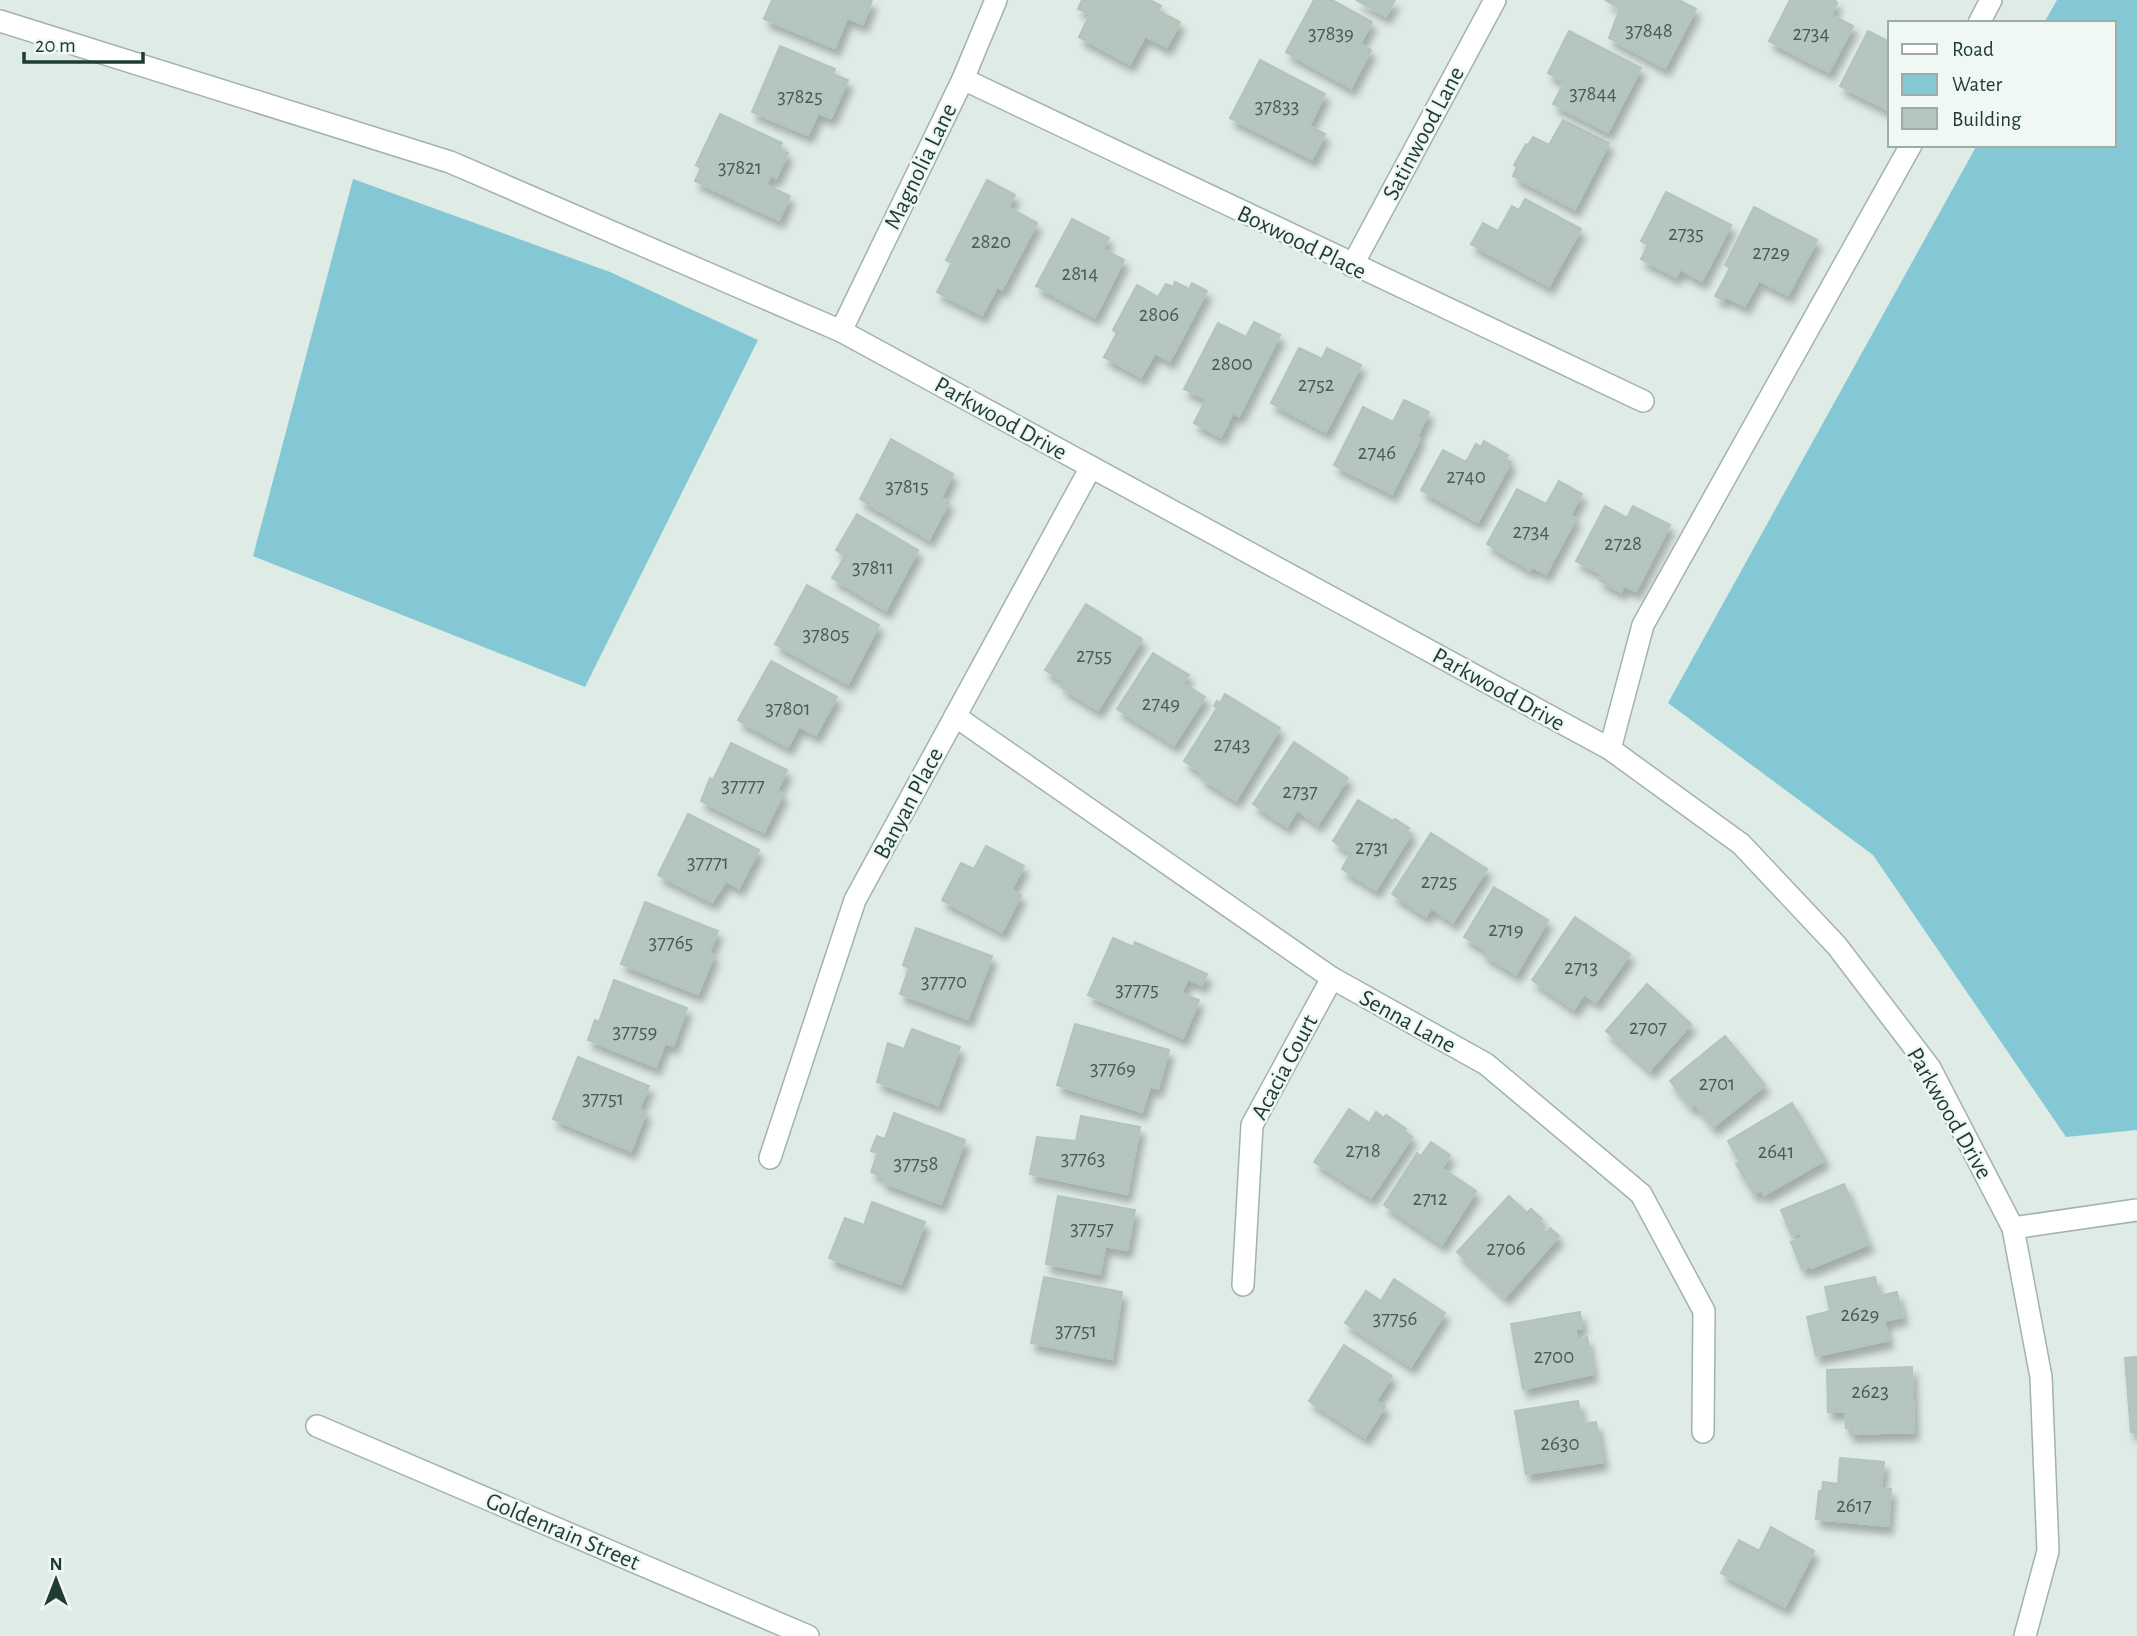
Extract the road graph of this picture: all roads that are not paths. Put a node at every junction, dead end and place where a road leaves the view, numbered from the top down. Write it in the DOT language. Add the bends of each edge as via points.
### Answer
graph roads {
  1 [pos="996,0"];
  2 [pos="1495,0"];
  3 [pos="1992,0"];
  4 [pos="0,21"];
  5 [pos="1980,21"];
  6 [pos="963,79"];
  7 [pos="1910,147"];
  8 [pos="1352,266"];
  9 [pos="841,331"];
  10 [pos="1643,401"];
  11 [pos="1091,467"];
  12 [pos="955,716"];
  13 [pos="1610,749"];
  14 [pos="1332,978"];
  15 [pos="770,1158"];
  16 [pos="2137,1210"];
  17 [pos="2013,1228"];
  18 [pos="1242,1285"];
  19 [pos="317,1426"];
  20 [pos="1703,1432"];
  21 [pos="808,1636"];
  22 [pos="2025,1636"];
  1 -- 6 [label="street, Magnolia Lane"];
  2 -- 8 [label="street, Satinwood Lane"];
  3 -- 5 [label="street"];
  4 -- 9 [label="street, Parkwood Drive" via="450,162"];
  6 -- 8 [label="street, Boxwood Place"];
  6 -- 9 [label="street, Magnolia Lane"];
  7 -- 13 [label="street" via="1643,625"];
  8 -- 10 [label="street, Boxwood Place"];
  9 -- 11 [label="street, Parkwood Drive"];
  11 -- 12 [label="street, Banyan Place"];
  11 -- 13 [label="street, Parkwood Drive"];
  12 -- 14 [label="street, Senna Lane"];
  12 -- 15 [label="street, Banyan Place" via="855,900"];
  13 -- 17 [label="street, Parkwood Drive" via="1741,844 1837,946 1930,1068"];
  14 -- 18 [label="street, Acacia Court" via="1252,1125"];
  14 -- 20 [label="street, Senna Lane" via="1486,1064 1641,1194 1704,1311"];
  16 -- 17 [label="street"];
  17 -- 22 [label="street, Parkwood Drive" via="2041,1377 2048,1551"];
  19 -- 21 [label="street, Goldenrain Street"];
}
